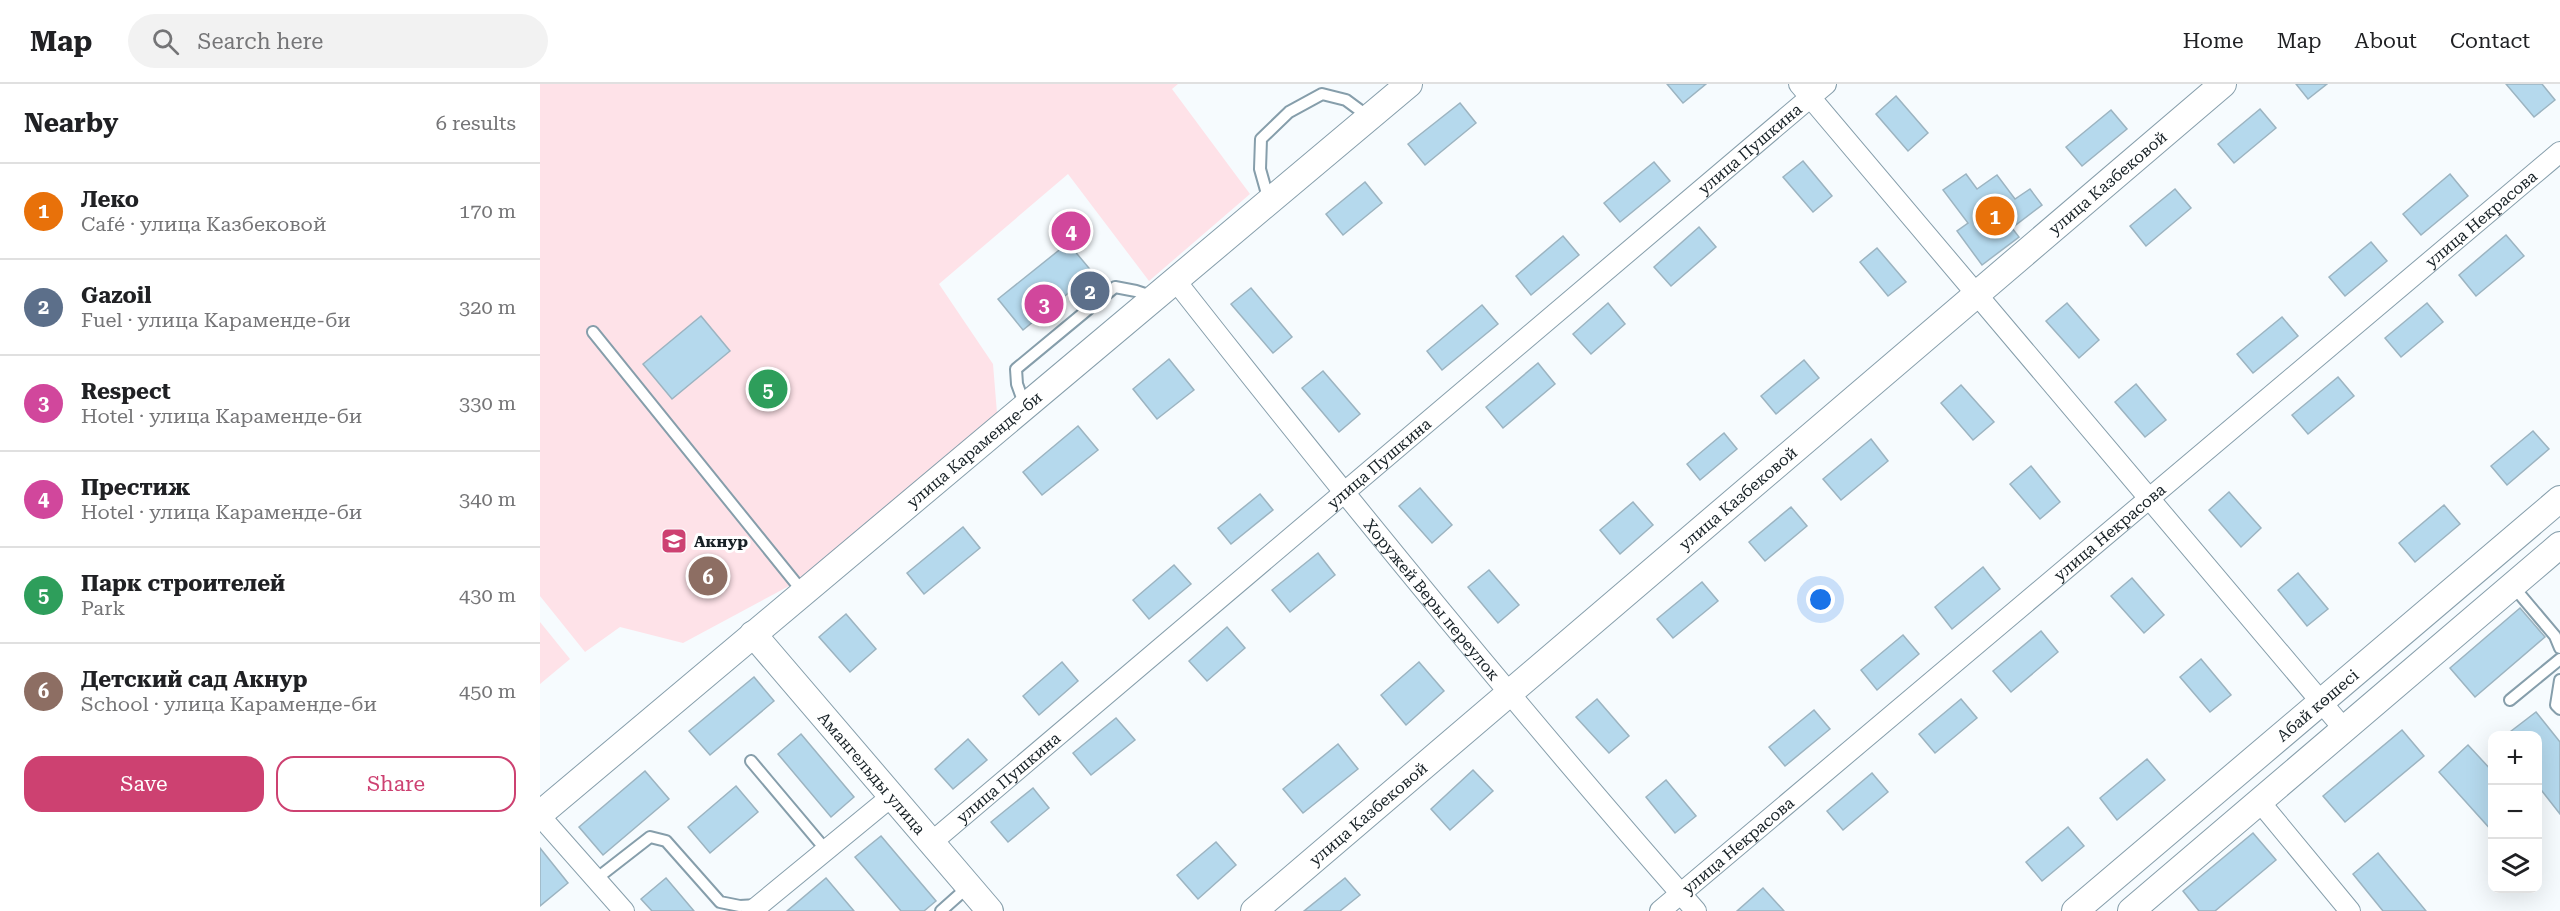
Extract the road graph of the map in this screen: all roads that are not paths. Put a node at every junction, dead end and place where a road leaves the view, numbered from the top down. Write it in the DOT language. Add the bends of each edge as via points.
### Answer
graph roads {
  1 [pos="1409,84"];
  2 [pos="1826,84"];
  3 [pos="2223,84"];
  4 [pos="1805,91"];
  5 [pos="1369,117"];
  6 [pos="2560,152"];
  7 [pos="1269,201"];
  8 [pos="1175,280"];
  9 [pos="1978,293"];
  10 [pos="1155,297"];
  11 [pos="593,332"];
  12 [pos="1025,406"];
  13 [pos="1343,494"];
  14 [pos="2149,497"];
  15 [pos="2560,499"];
  16 [pos="2560,545"];
  17 [pos="2512,585"];
  18 [pos="804,592"];
  19 [pos="753,634"];
  20 [pos="2560,648"];
  21 [pos="2560,659"];
  22 [pos="2560,680"];
  23 [pos="1509,694"];
  24 [pos="2510,700"];
  25 [pos="2320,702"];
  26 [pos="2560,709"];
  27 [pos="2344,729"];
  28 [pos="752,761"];
  29 [pos="892,796"];
  30 [pos="2259,801"];
  31 [pos="540,815"];
  32 [pos="932,843"];
  33 [pos="826,850"];
  34 [pos="596,879"];
  35 [pos="969,886"];
  36 [pos="1680,893"];
  37 [pos="756,908"];
  38 [pos="624,911"];
  39 [pos="941,911"];
  40 [pos="990,911"];
  41 [pos="1254,911"];
  42 [pos="1660,911"];
  43 [pos="1695,911"];
  44 [pos="2075,911"];
  45 [pos="2131,911"];
  46 [pos="2350,911"];
  1 -- 5 [label="street, улица Караменде-би"];
  2 -- 4 [label="street, улица Пушкина"];
  3 -- 9 [label="street, улица Казбековой"];
  4 -- 9 [label="street"];
  4 -- 13 [label="street, улица Пушкина"];
  5 -- 7 [label="street, улица Караменде-би"];
  5 -- 7 [label="lane" via="1346,100 1322,94 1289,112 1261,139 1260,169"];
  6 -- 14 [label="street, улица Некрасова"];
  7 -- 8 [label="street, улица Караменде-би"];
  8 -- 10 [label="street, улица Караменде-би"];
  8 -- 13 [label="street, Хоружей Веры переулок"];
  9 -- 14 [label="street"];
  9 -- 23 [label="street, улица Казбековой"];
  10 -- 12 [label="street, улица Караменде-би"];
  10 -- 12 [label="lane" via="1115,287 1016,369"];
  11 -- 18 [label="lane"];
  12 -- 18 [label="street, улица Караменде-би"];
  13 -- 23 [label="street, Хоружей Веры переулок"];
  13 -- 32 [label="street, улица Пушкина"];
  14 -- 25 [label="street"];
  14 -- 36 [label="street, улица Некрасова"];
  15 -- 25 [label="street, Абай көшесі"];
  16 -- 17 [label="street"];
  17 -- 20 [label="lane" via="2555,636"];
  17 -- 27 [label="street"];
  18 -- 19 [label="street, улица Караменде-би"];
  19 -- 29 [label="street, Амангельды улица"];
  19 -- 31 [label="street, улица Караменде-би"];
  21 -- 24 [label="lane"];
  22 -- 26 [label="lane" via="2556,705"];
  23 -- 36 [label="street, Хоружей Веры переулок"];
  23 -- 41 [label="street, улица Казбековой"];
  25 -- 27 [label="street"];
  25 -- 44 [label="street, Абай көшесі"];
  27 -- 30 [label="street"];
  28 -- 33 [label="lane"];
  29 -- 32 [label="street, Амангельды улица"];
  29 -- 33 [label="street"];
  30 -- 45 [label="street"];
  30 -- 46 [label="street"];
  31 -- 34 [label="street"];
  32 -- 35 [label="street, Амангельды улица"];
  33 -- 37 [label="street"];
  34 -- 37 [label="lane" via="650,837 666,841 720,902"];
  34 -- 38 [label="street"];
  35 -- 39 [label="lane"];
  35 -- 40 [label="street, Амангельды улица"];
  36 -- 42 [label="street, улица Некрасова"];
  36 -- 43 [label="street, Хоружей Веры переулок"];
}
